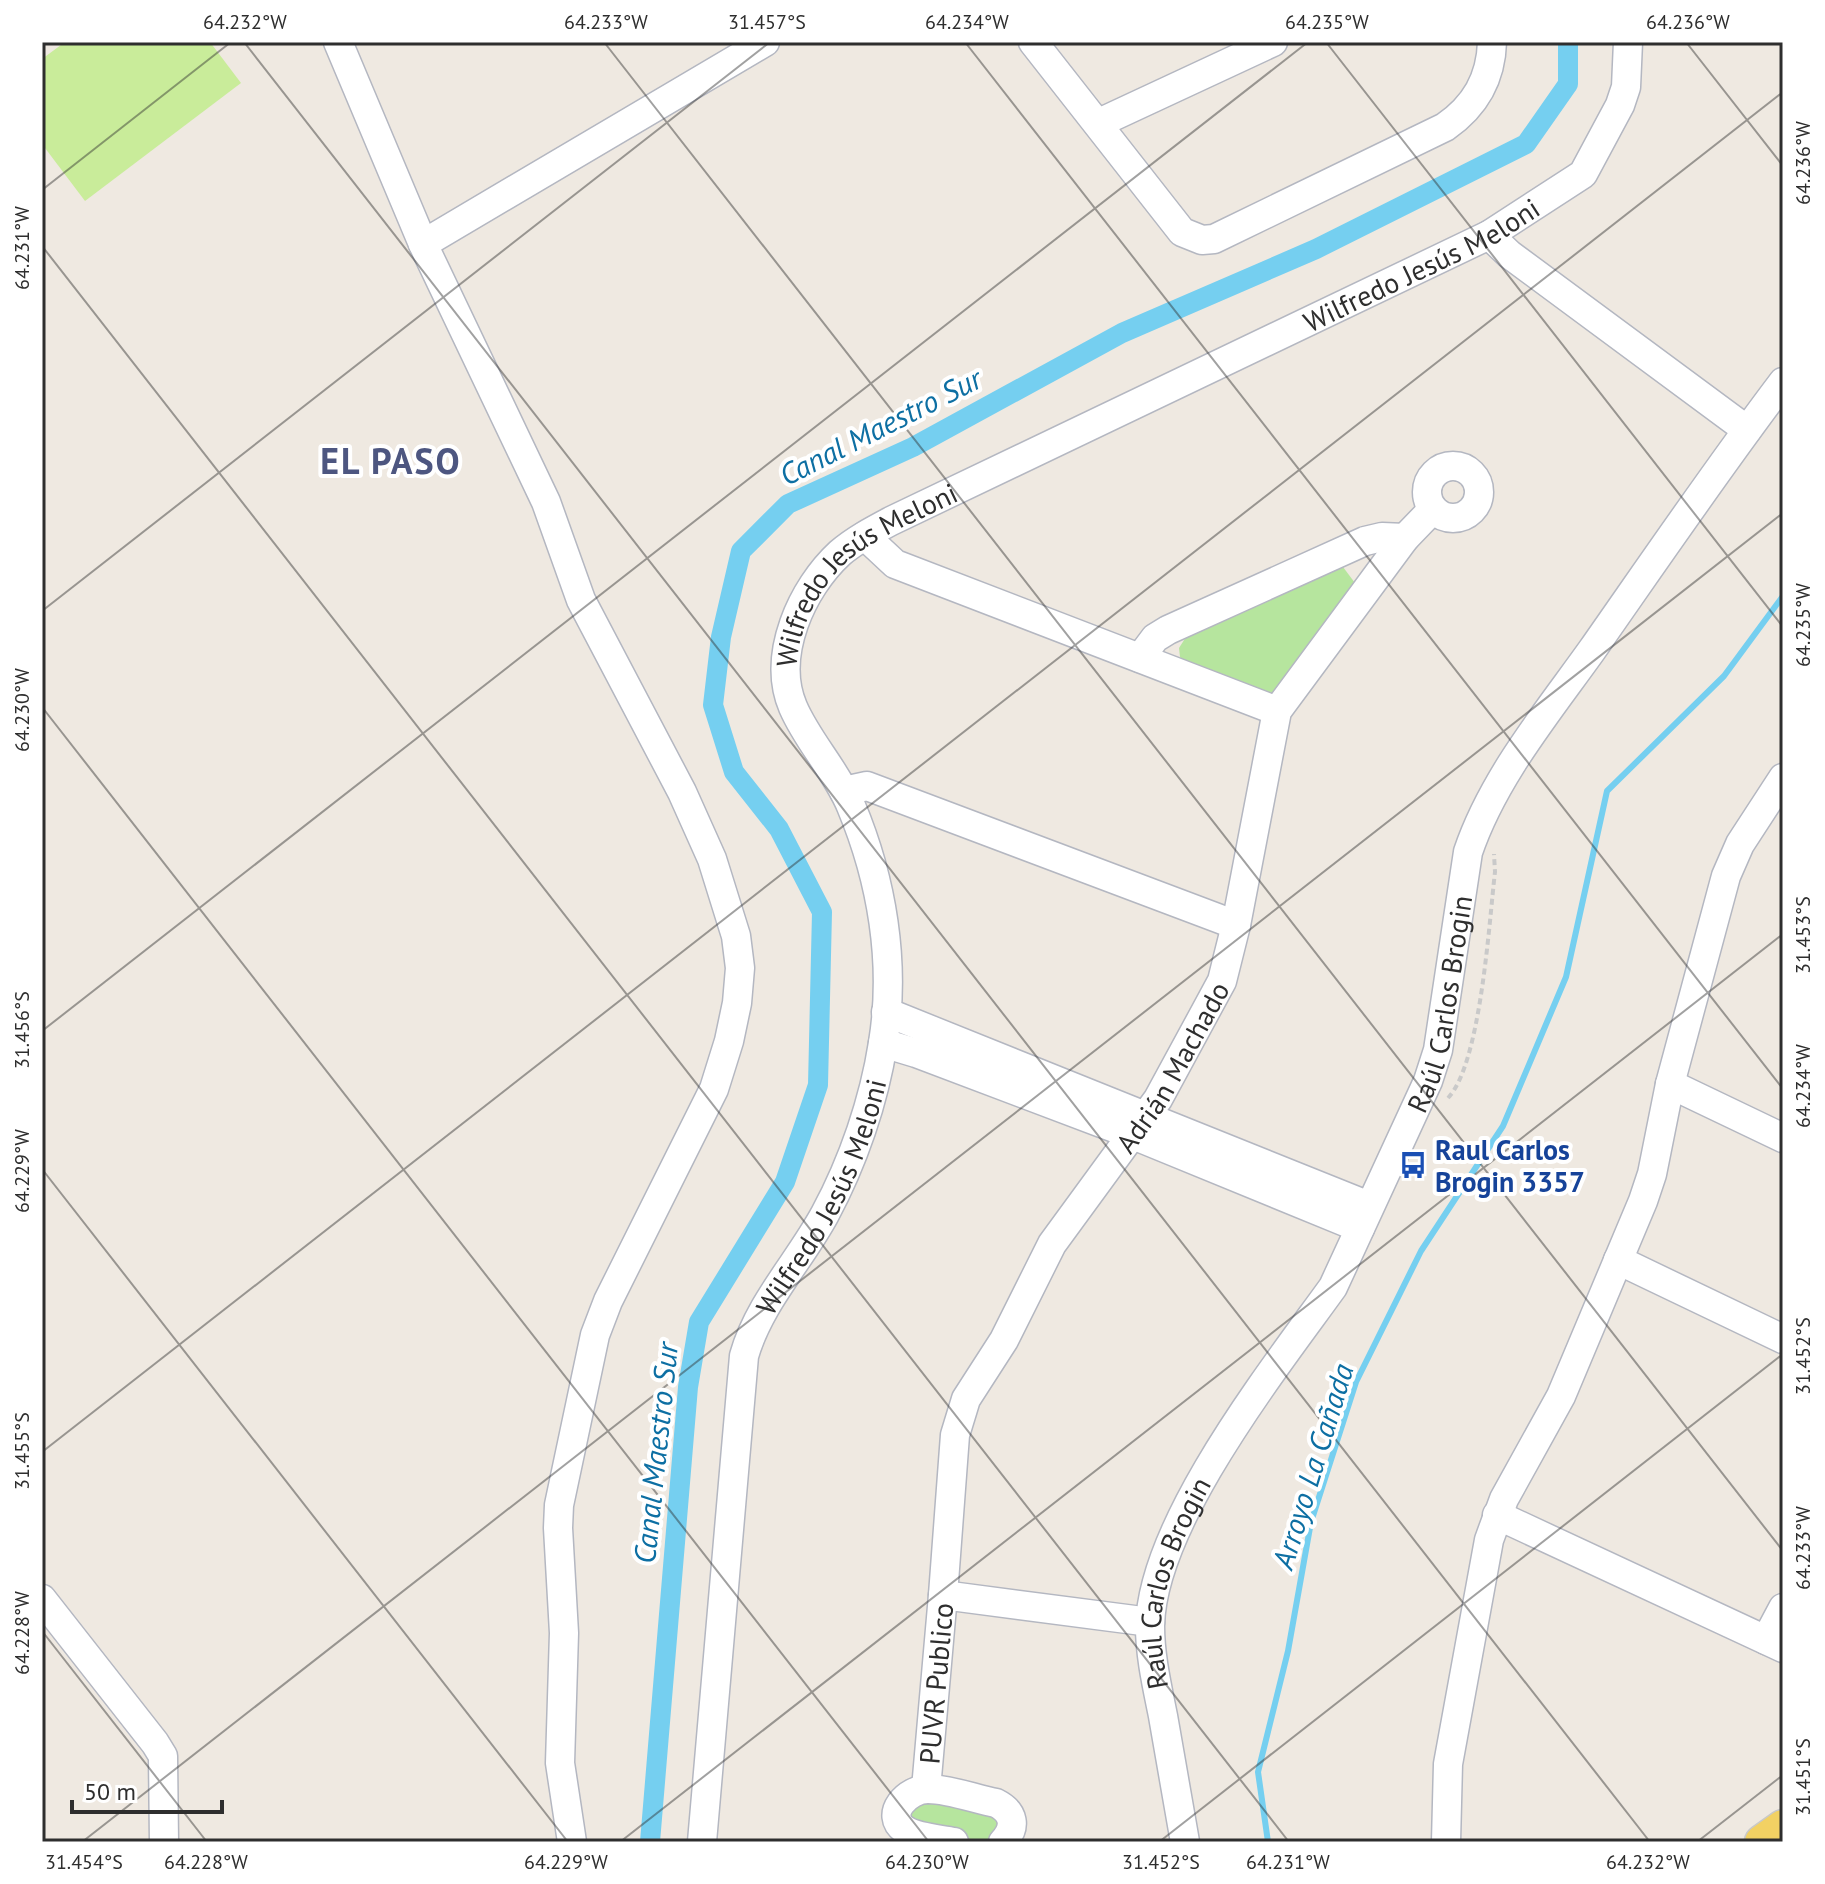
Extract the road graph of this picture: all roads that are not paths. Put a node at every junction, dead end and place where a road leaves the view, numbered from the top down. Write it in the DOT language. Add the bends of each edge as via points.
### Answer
graph roads {
  1 [pos="338,42"];
  2 [pos="765,42"];
  3 [pos="1033,42"];
  4 [pos="1273,42"];
  5 [pos="1492,42"];
  6 [pos="1628,42"];
  7 [pos="1099,123"];
  8 [pos="1489,235"];
  9 [pos="423,244"];
  10 [pos="1783,382"];
  11 [pos="1747,430"];
  12 [pos="1433,509"];
  13 [pos="865,536"];
  14 [pos="1405,538"];
  15 [pos="1140,658"];
  16 [pos="1277,711"];
  17 [pos="1783,778"];
  18 [pos="844,791"];
  19 [pos="1236,925"];
  20 [pos="886,1012"];
  21 [pos="883,1043"];
  22 [pos="1670,1084"];
  23 [pos="1139,1126"];
  24 [pos="1783,1138"];
  25 [pos="1364,1217"];
  26 [pos="1618,1260"];
  27 [pos="1783,1339"];
  28 [pos="1497,1515"];
  29 [pos="943,1595"];
  30 [pos="42,1599"];
  31 [pos="1783,1608"];
  32 [pos="1150,1622"];
  33 [pos="1774,1644"];
  34 [pos="926,1789"];
  35 [pos="1783,1827"];
  36 [pos="164,1842"];
  37 [pos="572,1842"];
  38 [pos="702,1842"];
  39 [pos="954,1842"];
  40 [pos="1003,1842"];
  41 [pos="1185,1842"];
  42 [pos="1446,1842"];
  43 [pos="1762,1842"];
  1 -- 9 [label="street"];
  2 -- 9 [label="street"];
  3 -- 7 [label="street"];
  4 -- 7 [label="street"];
  5 -- 7 [label="street" via="1477,98 1454,121 1214,239 1182,232"];
  6 -- 8 [label="street, Wilfredo Jesús Meloni" via="1623,96 1583,174"];
  8 -- 11 [label="street"];
  8 -- 13 [label="street, Wilfredo Jesús Meloni"];
  9 -- 37 [label="street" via="546,502 581,600 712,859 736,936 740,968 735,1015 714,1089 595,1335 559,1505 564,1633 560,1763"];
  10 -- 11 [label="street, Raúl Carlos Brogin"];
  11 -- 25 [label="street, Raúl Carlos Brogin" via="1529,740 1475,832 1438,1050"];
  12 -- 14 [label="street, Adrián Machado"];
  13 -- 15 [label="street" via="895,564"];
  13 -- 18 [label="street, Wilfredo Jesús Meloni" via="842,552 809,591 794,620 786,671 791,704"];
  14 -- 15 [label="street" via="1365,541 1280,579 1168,630"];
  14 -- 16 [label="street, Adrián Machado"];
  15 -- 16 [label="street"];
  16 -- 19 [label="street, Adrián Machado"];
  17 -- 22 [label="street" via="1726,876"];
  18 -- 19 [label="street" via="867,786"];
  18 -- 20 [label="street, Wilfredo Jesús Meloni" via="882,904"];
  19 -- 23 [label="street, Adrián Machado" via="1217,992"];
  20 -- 21 [label="street, Wilfredo Jesús Meloni"];
  20 -- 23 [label="street"];
  21 -- 23 [label="street"];
  21 -- 38 [label="street, Wilfredo Jesús Meloni" via="859,1137 825,1214 759,1317 744,1356"];
  22 -- 24 [label="street"];
  22 -- 26 [label="street" via="1652,1174"];
  23 -- 25 [label="street"];
  23 -- 29 [label="street, Adrián Machado" via="1052,1244 1004,1340 966,1399 955,1435"];
  25 -- 32 [label="street, Raúl Carlos Brogin" via="1333,1287 1244,1412 1189,1505 1166,1553"];
  26 -- 27 [label="street"];
  26 -- 28 [label="street" via="1561,1396"];
  28 -- 33 [label="street"];
  28 -- 42 [label="street" via="1482,1565 1450,1745"];
  29 -- 32 [label="street, PUVR Publico"];
  29 -- 34 [label="street, PUVR Publico"];
  30 -- 36 [label="street" via="163,1756"];
  31 -- 33 [label="street"];
  32 -- 41 [label="street, Raúl Carlos Brogin" via="1150,1650"];
  34 -- 39 [label="street" via="900,1802 900,1824 907,1832"];
  34 -- 40 [label="street" via="1007,1809 1012,1829"];
  35 -- 43 [label="main road"];
}
